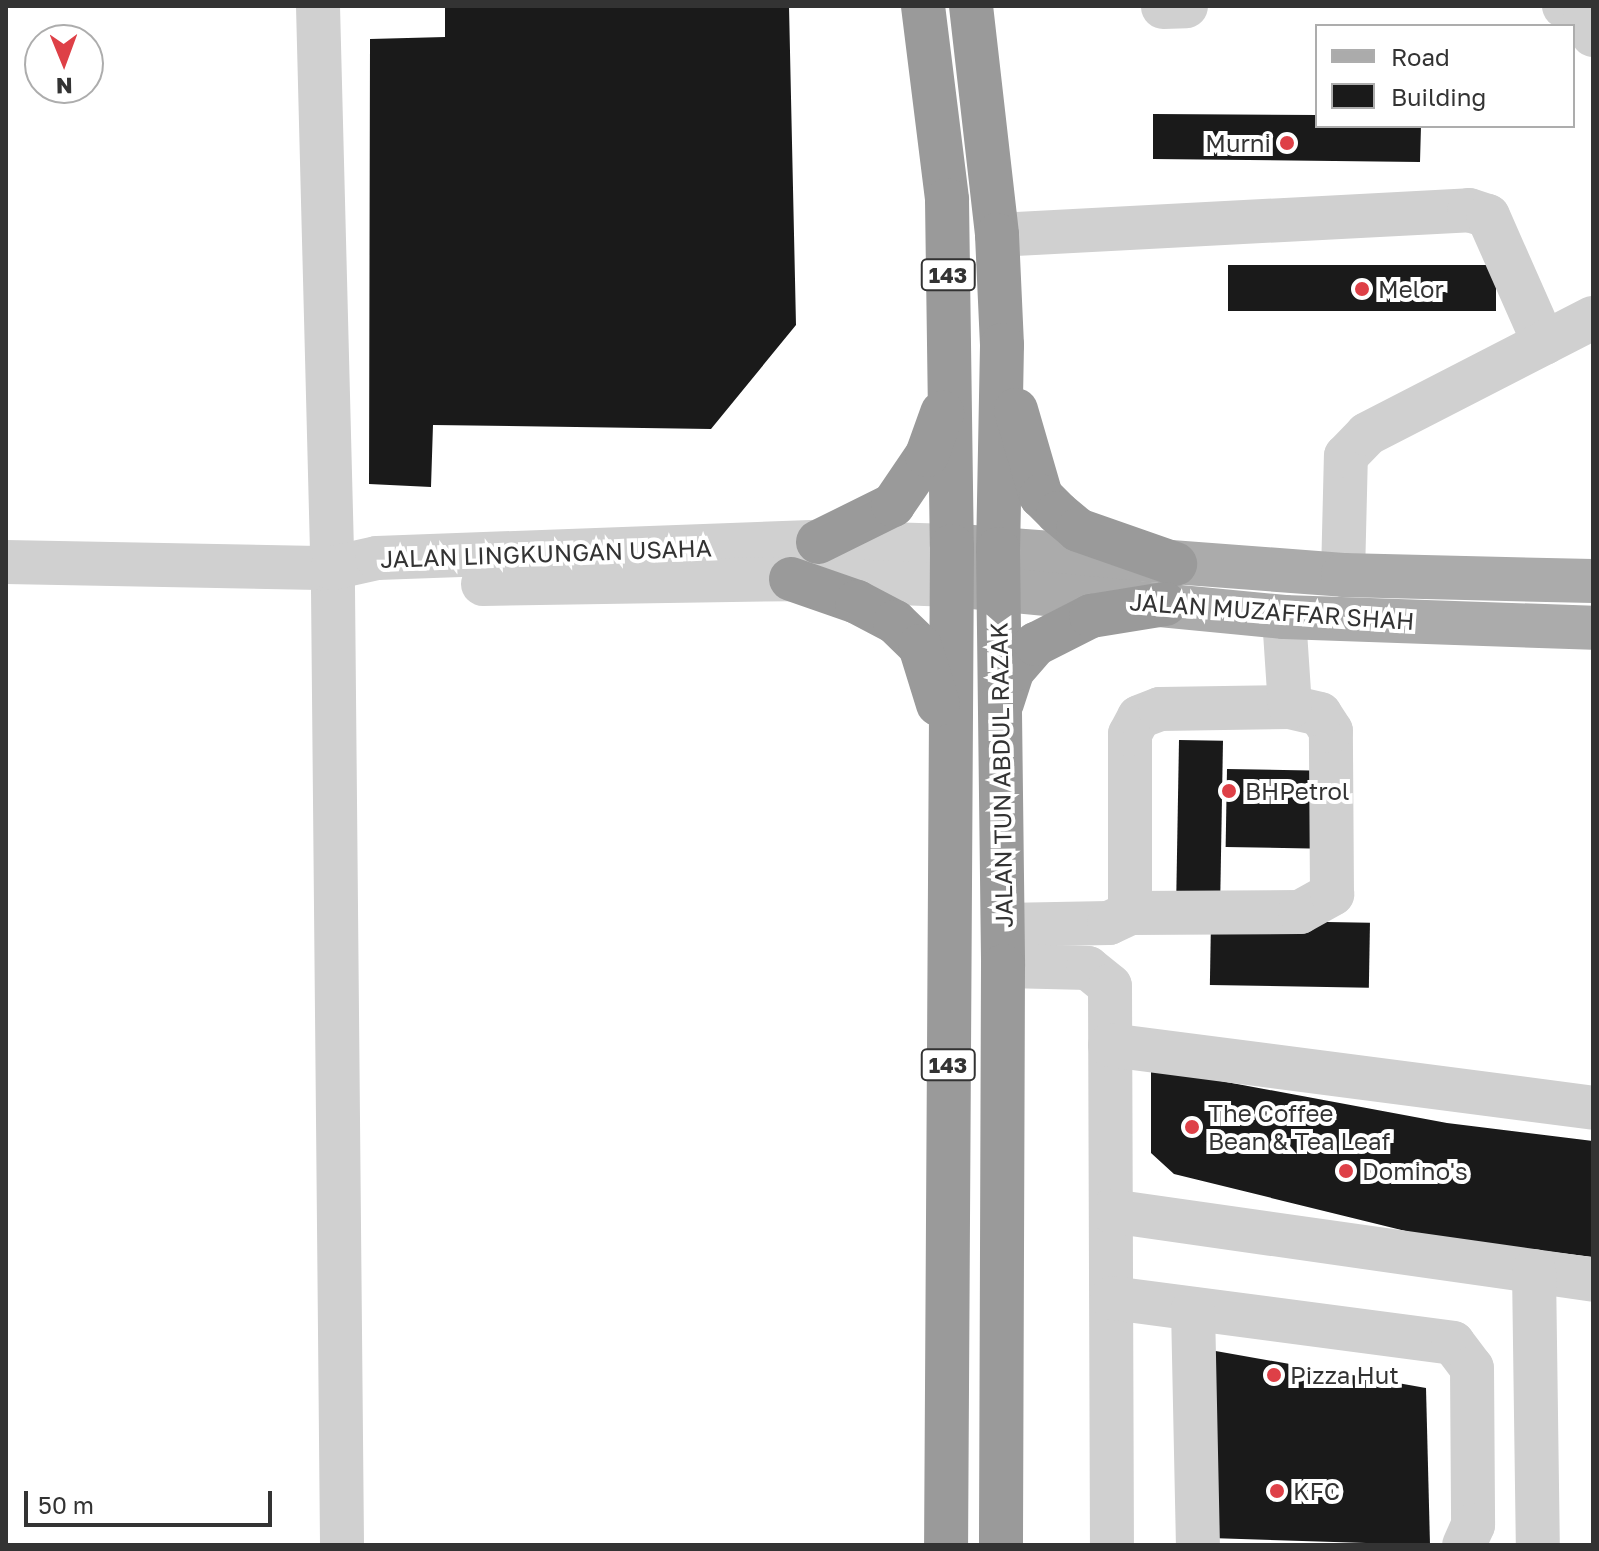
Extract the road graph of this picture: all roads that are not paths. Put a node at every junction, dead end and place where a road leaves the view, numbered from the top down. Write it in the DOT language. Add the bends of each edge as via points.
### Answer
graph roads {
  1 [pos="318,6"];
  2 [pos="923,6"];
  3 [pos="971,6"];
  4 [pos="1186,6"];
  5 [pos="1564,6"];
  6 [pos="1163,7"];
  7 [pos="1593,35"];
  8 [pos="997,235"];
  9 [pos="1593,318"];
  10 [pos="1544,343"];
  11 [pos="1002,345"];
  12 [pos="950,386"];
  13 [pos="818,542"];
  14 [pos="6,562"];
  15 [pos="952,565"];
  16 [pos="332,568"];
  17 [pos="998,569"];
  18 [pos="1343,575"];
  19 [pos="791,579"];
  20 [pos="1593,581"];
  21 [pos="1170,584"];
  22 [pos="1284,617"];
  23 [pos="1593,628"];
  24 [pos="1290,707"];
  25 [pos="998,713"];
  26 [pos="950,794"];
  27 [pos="1120,918"];
  28 [pos="1003,945"];
  29 [pos="1110,986"];
  30 [pos="1110,1045"];
  31 [pos="1593,1108"];
  32 [pos="1111,1211"];
  33 [pos="1534,1271"];
  34 [pos="1593,1280"];
  35 [pos="1112,1298"];
  36 [pos="1193,1309"];
  37 [pos="342,1545"];
  38 [pos="946,1545"];
  39 [pos="1001,1545"];
  40 [pos="1112,1545"];
  41 [pos="1198,1545"];
  42 [pos="1464,1545"];
  43 [pos="1538,1545"];
  1 -- 16 [label="street"];
  2 -- 12 [label="highway, JALAN TUN ABDUL RAZAK / 143" via="947,200"];
  3 -- 8 [label="highway, JALAN TUN ABDUL RAZAK / 143"];
  4 -- 6 [label="street"];
  5 -- 7 [label="street" via="1585,20"];
  8 -- 10 [label="street" via="1469,210 1488,216"];
  8 -- 11 [label="highway, JALAN TUN ABDUL RAZAK / 143"];
  9 -- 10 [label="street"];
  10 -- 18 [label="street" via="1367,434 1346,456"];
  11 -- 17 [label="highway, JALAN TUN ABDUL RAZAK / 143"];
  11 -- 21 [label="highway" via="1025,453 1041,496 1078,530"];
  12 -- 13 [label="highway" via="934,441 912,483 893,505 868,521"];
  12 -- 15 [label="highway, JALAN TUN ABDUL RAZAK / 143"];
  13 -- 15 [label="street, JALAN LINGKUNGAN USAHA"];
  13 -- 16 [label="street, JALAN LINGKUNGAN USAHA" via="377,558"];
  14 -- 16 [label="street"];
  15 -- 17 [label="main road, JALAN MUZAFFAR SHAH"];
  15 -- 19 [label="street, JALAN LINGKUNGAN USAHA"];
  15 -- 26 [label="highway, JALAN TUN ABDUL RAZAK / 143"];
  16 -- 19 [label="street, JALAN LINGKUNGAN USAHA" via="382,585"];
  16 -- 37 [label="street"];
  17 -- 21 [label="main road, JALAN MUZAFFAR SHAH"];
  17 -- 25 [label="highway, JALAN TUN ABDUL RAZAK / 143"];
  18 -- 20 [label="main road, JALAN MUZAFFAR SHAH"];
  18 -- 21 [label="main road, JALAN MUZAFFAR SHAH"];
  19 -- 26 [label="highway" via="857,602 895,622 920,646 938,704"];
  21 -- 22 [label="main road, JALAN MUZAFFAR SHAH"];
  21 -- 25 [label="highway" via="1036,644 1013,670"];
  22 -- 23 [label="main road, JALAN MUZAFFAR SHAH"];
  22 -- 24 [label="street"];
  24 -- 27 [label="street" via="1160,709 1139,717 1130,734"];
  24 -- 27 [label="street" via="1320,714 1331,731 1332,894 1300,912"];
  25 -- 28 [label="highway, JALAN TUN ABDUL RAZAK / 143"];
  26 -- 38 [label="highway, JALAN TUN ABDUL RAZAK / 143"];
  27 -- 28 [label="street"];
  27 -- 29 [label="street"];
  28 -- 29 [label="street" via="1088,968"];
  28 -- 39 [label="highway, JALAN TUN ABDUL RAZAK / 143"];
  29 -- 30 [label="street"];
  30 -- 31 [label="street"];
  30 -- 32 [label="street"];
  32 -- 33 [label="street"];
  32 -- 35 [label="street"];
  33 -- 34 [label="street"];
  33 -- 43 [label="street"];
  35 -- 36 [label="street"];
  35 -- 40 [label="street"];
  36 -- 41 [label="street"];
  36 -- 42 [label="street" via="1453,1343 1465,1353 1472,1368 1473,1525"];
}
